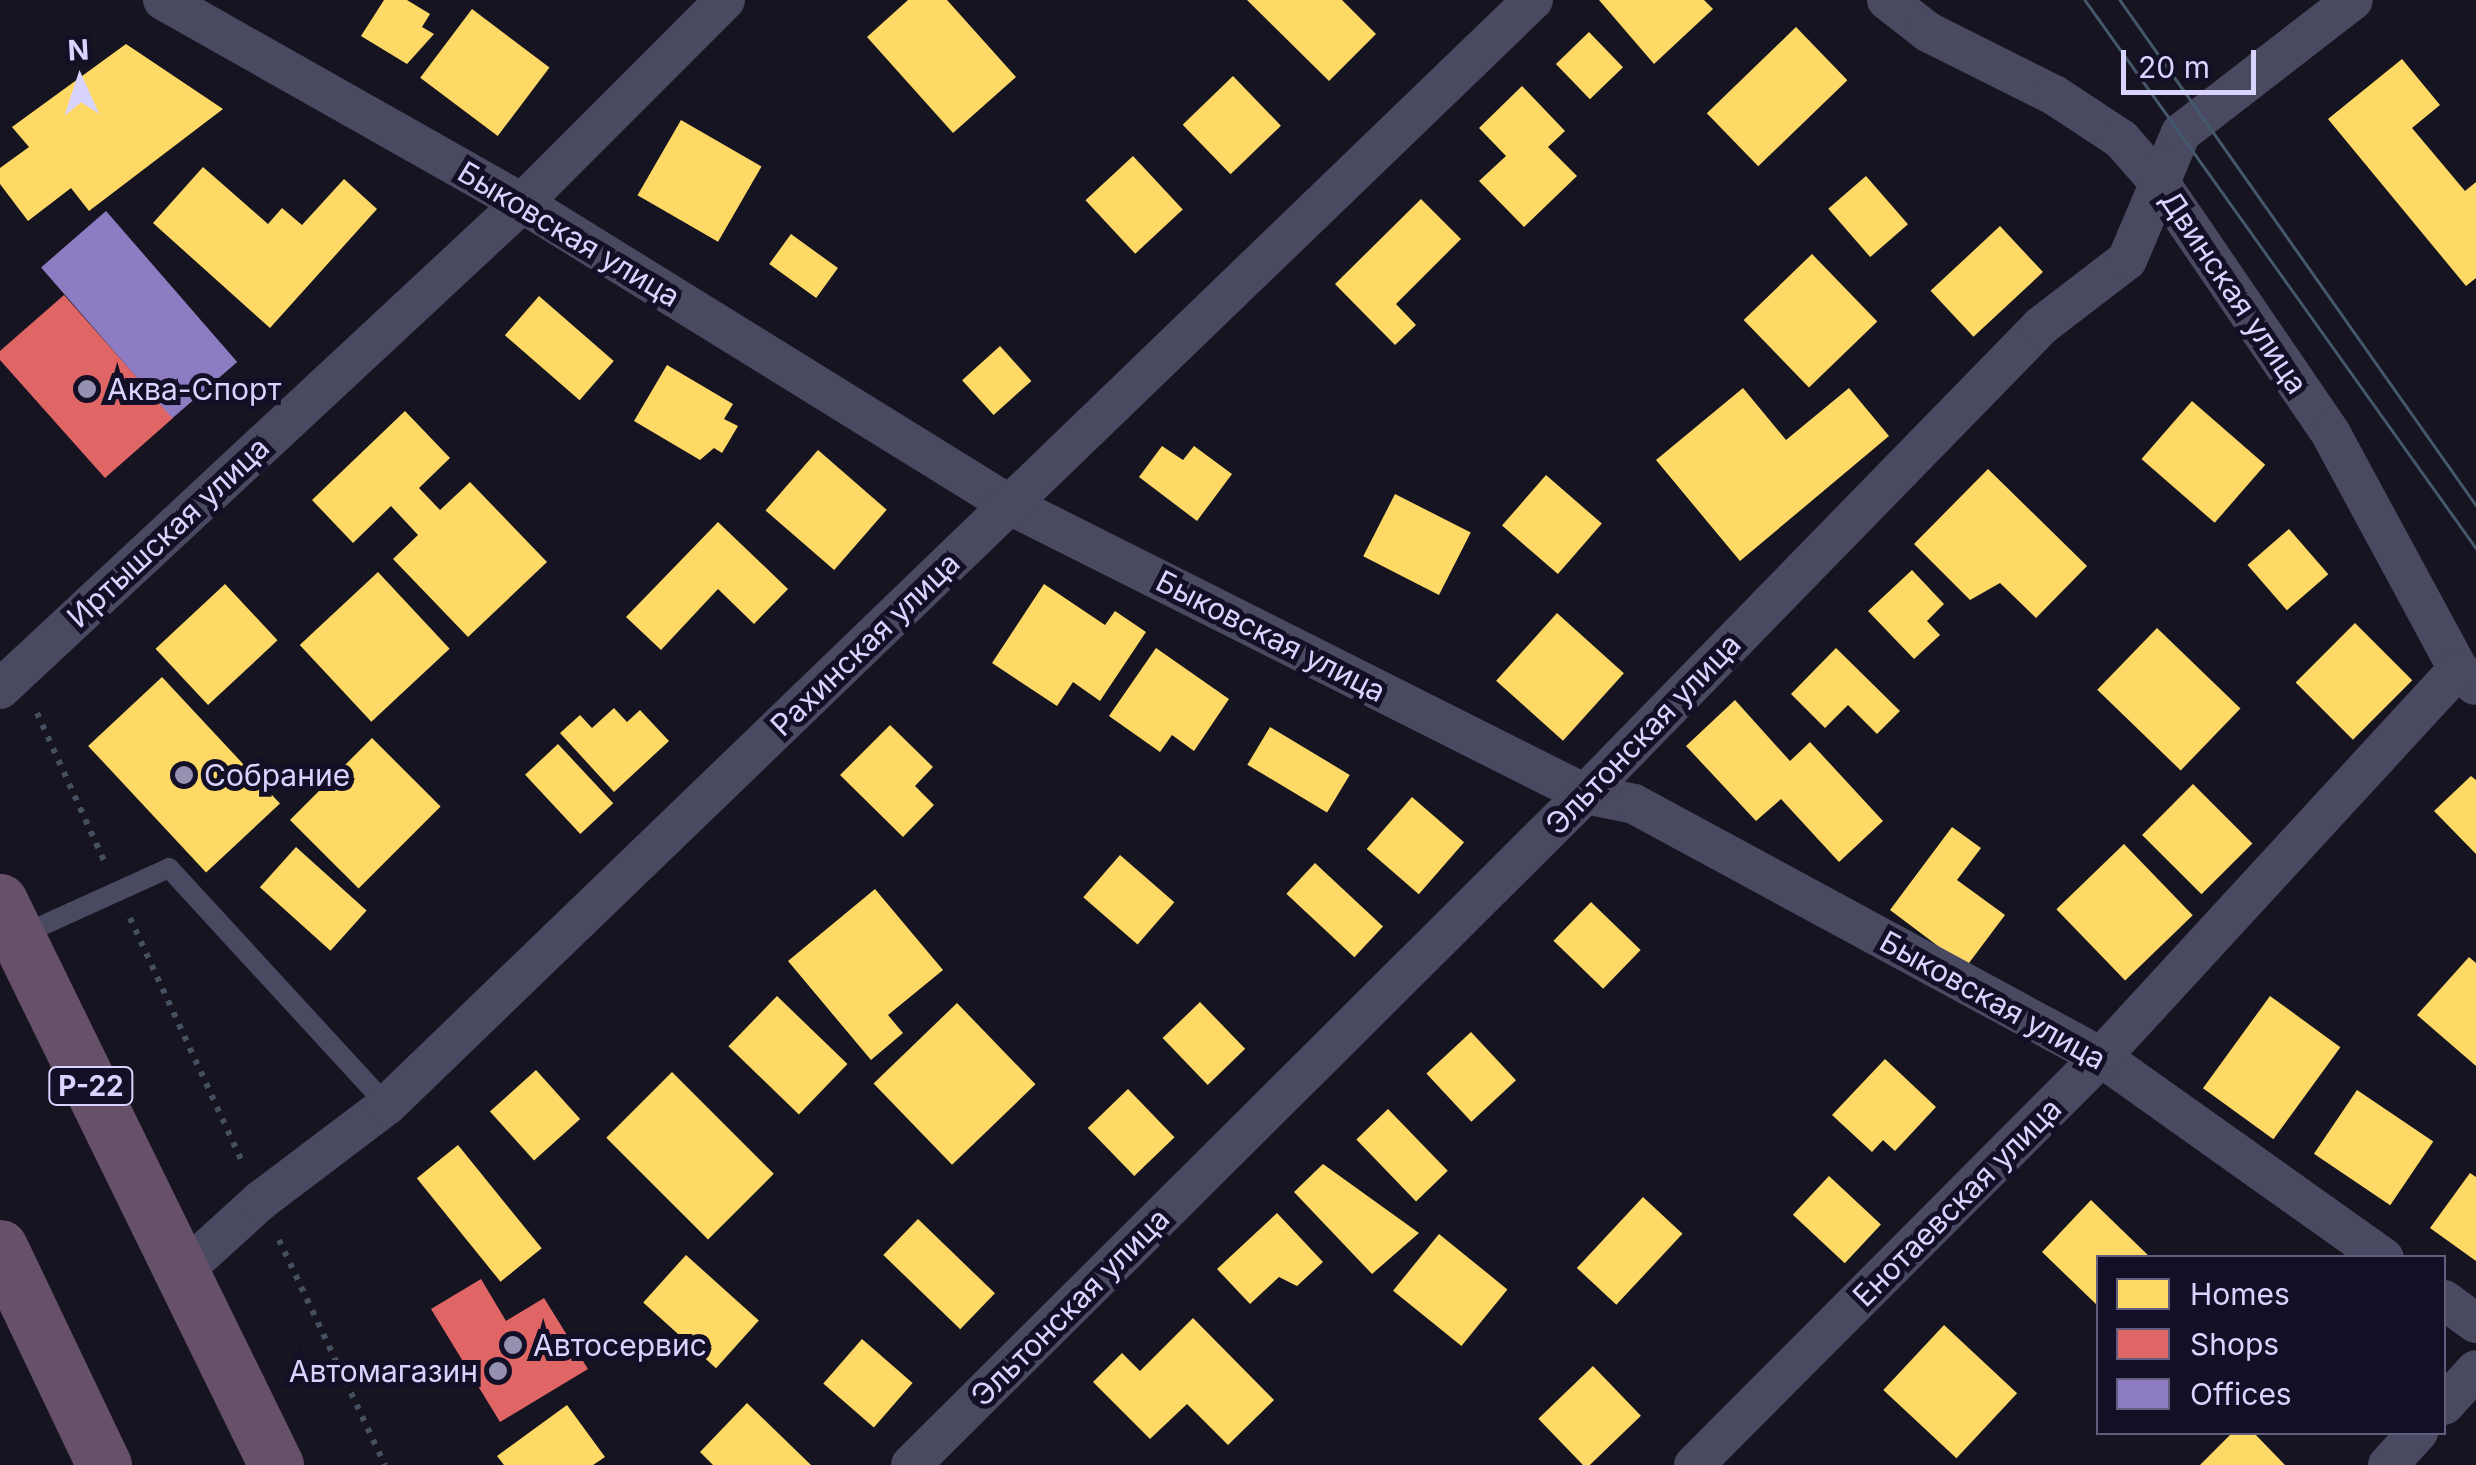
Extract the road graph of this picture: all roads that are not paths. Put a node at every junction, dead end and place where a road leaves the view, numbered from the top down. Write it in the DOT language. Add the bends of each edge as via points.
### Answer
graph roads {
  1 [pos="163,0"];
  2 [pos="725,0"];
  3 [pos="1533,0"];
  4 [pos="1887,0"];
  5 [pos="2353,0"];
  6 [pos="2162,186"];
  7 [pos="522,203"];
  8 [pos="1010,505"];
  9 [pos="2467,677"];
  10 [pos="0,689"];
  11 [pos="1586,794"];
  12 [pos="9,919"];
  13 [pos="2101,1057"];
  14 [pos="387,1105"];
  15 [pos="0,1247"];
  16 [pos="2380,1255"];
  17 [pos="182,1272"];
  18 [pos="2446,1301"];
  19 [pos="2476,1323"];
  20 [pos="2476,1370"];
  21 [pos="2446,1403"];
  22 [pos="2415,1435"];
  23 [pos="104,1465"];
  24 [pos="276,1465"];
  25 [pos="910,1465"];
  26 [pos="1694,1465"];
  27 [pos="2388,1465"];
  1 -- 7 [label="street, Быковская улица"];
  2 -- 7 [label="street, Иртышская улица"];
  3 -- 8 [label="street, Рахинская улица"];
  4 -- 6 [label="street, Двинская улица" via="1928,32 2054,95 2122,139"];
  5 -- 6 [label="street, Эльтонская улица" via="2181,133"];
  6 -- 9 [label="street, Двинская улица" via="2331,434"];
  6 -- 11 [label="street, Эльтонская улица" via="2127,260 2042,326"];
  7 -- 8 [label="street, Быковская улица"];
  7 -- 10 [label="street, Иртышская улица"];
  8 -- 11 [label="street, Быковская улица"];
  8 -- 14 [label="street, Рахинская улица"];
  9 -- 13 [label="street, Енотаевская улица"];
  11 -- 13 [label="street, Быковская улица" via="1634,804"];
  11 -- 25 [label="street, Эльтонская улица"];
  12 -- 14 [label="lane" via="169,868"];
  12 -- 17 [label="highway, Р-22"];
  13 -- 16 [label="street, Быковская улица"];
  13 -- 26 [label="street, Енотаевская улица"];
  14 -- 17 [label="street, Рахинская улица" via="260,1200"];
  15 -- 23 [label="highway"];
  17 -- 24 [label="highway, Р-22"];
  18 -- 19 [label="street"];
  20 -- 21 [label="street"];
  22 -- 27 [label="street"];
}
